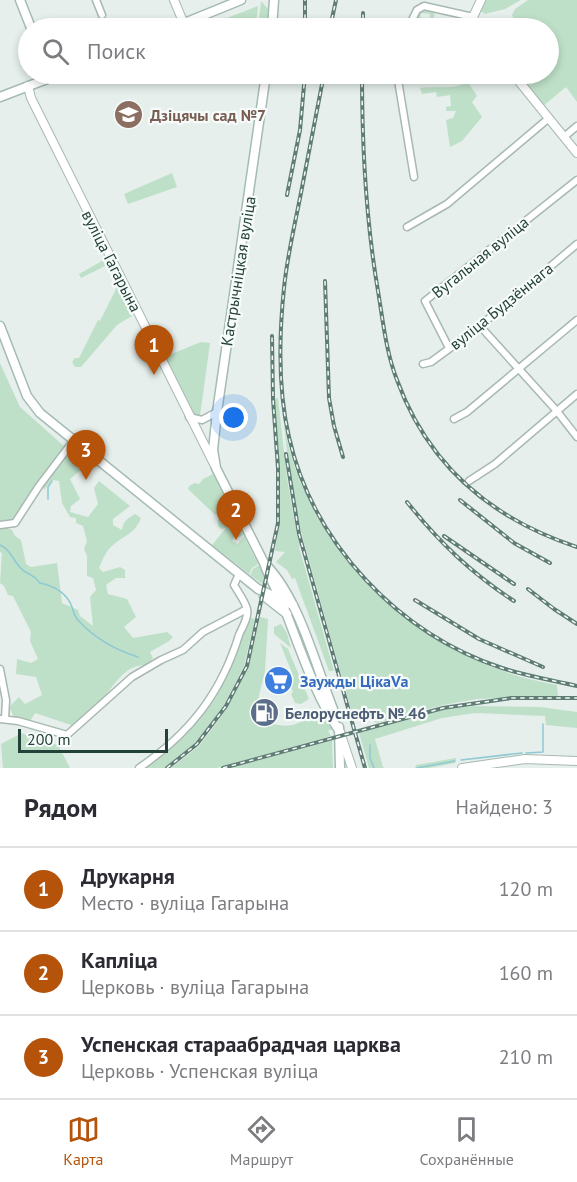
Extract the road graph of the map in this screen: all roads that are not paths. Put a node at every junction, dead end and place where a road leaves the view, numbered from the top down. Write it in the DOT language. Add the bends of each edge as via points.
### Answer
graph roads {
  1 [pos="20,0"];
  2 [pos="96,0"];
  3 [pos="174,0"];
  4 [pos="241,0"];
  5 [pos="274,0"];
  6 [pos="481,0"];
  7 [pos="102,15"];
  8 [pos="473,17"];
  9 [pos="27,18"];
  10 [pos="182,18"];
  11 [pos="198,18"];
  12 [pos="273,18"];
  13 [pos="413,18"];
  14 [pos="31,84"];
  15 [pos="265,84"];
  16 [pos="399,84"];
  17 [pos="521,84"];
  18 [pos="27,86"];
  19 [pos="0,97"];
  20 [pos="549,118"];
  21 [pos="577,126"];
  22 [pos="564,137"];
  23 [pos="577,153"];
  24 [pos="414,177"];
  25 [pos="577,180"];
  26 [pos="407,227"];
  27 [pos="577,244"];
  28 [pos="577,320"];
  29 [pos="0,326"];
  30 [pos="480,326"];
  31 [pos="449,348"];
  32 [pos="423,364"];
  33 [pos="518,369"];
  34 [pos="577,394"];
  35 [pos="556,410"];
  36 [pos="217,412"];
  37 [pos="189,417"];
  38 [pos="454,419"];
  39 [pos="577,437"];
  40 [pos="74,440"];
  41 [pos="216,468"];
  42 [pos="469,481"];
  43 [pos="0,525"];
  44 [pos="264,563"];
  45 [pos="239,574"];
  46 [pos="258,588"];
  47 [pos="272,591"];
  48 [pos="282,601"];
  49 [pos="293,605"];
  50 [pos="247,609"];
  51 [pos="287,615"];
  52 [pos="308,658"];
  53 [pos="0,669"];
  54 [pos="2,719"];
  55 [pos="340,732"];
  56 [pos="575,763"];
  57 [pos="139,768"];
  58 [pos="340,768"];
  59 [pos="352,768"];
  60 [pos="462,768"];
  1 -- 9 [label="main road"];
  2 -- 7 [label="street"];
  3 -- 10 [label="street"];
  4 -- 11 [label="main road"];
  5 -- 12 [label="main road"];
  6 -- 8 [label="street"];
  8 -- 13 [label="street" via="424,6"];
  14 -- 18 [label="main road"];
  15 -- 36 [label="main road, Кастрычніцкая вуліца"];
  16 -- 24 [label="street"];
  17 -- 20 [label="street"];
  18 -- 19 [label="main road"];
  18 -- 37 [label="street, вуліца Гагарына"];
  20 -- 22 [label="street"];
  20 -- 26 [label="street" via="447,204"];
  21 -- 22 [label="street"];
  22 -- 23 [label="street"];
  25 -- 31 [label="street, Вугальная вуліца" via="425,301"];
  27 -- 30 [label="street, вуліца Будзённага"];
  28 -- 33 [label="street"];
  29 -- 40 [label="main road" via="31,402"];
  30 -- 31 [label="street, вуліца Будзённага"];
  30 -- 33 [label="street"];
  31 -- 32 [label="street, вуліца Будзённага"];
  33 -- 35 [label="street"];
  33 -- 38 [label="street"];
  34 -- 35 [label="street"];
  35 -- 39 [label="street"];
  35 -- 42 [label="street" via="495,464"];
  36 -- 37 [label="street" via="202,420"];
  36 -- 41 [label="main road, Кастрычніцкая вуліца" via="213,450"];
  37 -- 41 [label="street, вуліца Гагарына"];
  40 -- 43 [label="street" via="15,523"];
  40 -- 45 [label="main road"];
  41 -- 44 [label="main road, вуліца Гагарына"];
  44 -- 47 [label="main road, вуліца Гагарына"];
  44 -- 49 [label="main road, вуліца Гагарына"];
  45 -- 46 [label="main road"];
  45 -- 50 [label="street" via="234,585"];
  46 -- 47 [label="main road"];
  46 -- 51 [label="main road"];
  47 -- 48 [label="main road, вуліца Гагарына"];
  48 -- 49 [label="main road"];
  48 -- 51 [label="main road, вуліца Гагарына"];
  49 -- 52 [label="main road, вуліца Гагарына"];
  50 -- 54 [label="street" via="132,677 67,735"];
  50 -- 57 [label="street" via="236,647 204,709 163,752"];
  51 -- 52 [label="main road, вуліца Гагарына"];
  52 -- 55 [label="main road, вуліца Гагарына"];
  53 -- 54 [label="street" via="6,700"];
  55 -- 58 [label="main road, вуліца Гагарына"];
  55 -- 59 [label="street"];
  56 -- 60 [label="street" via="525,759"];
}
